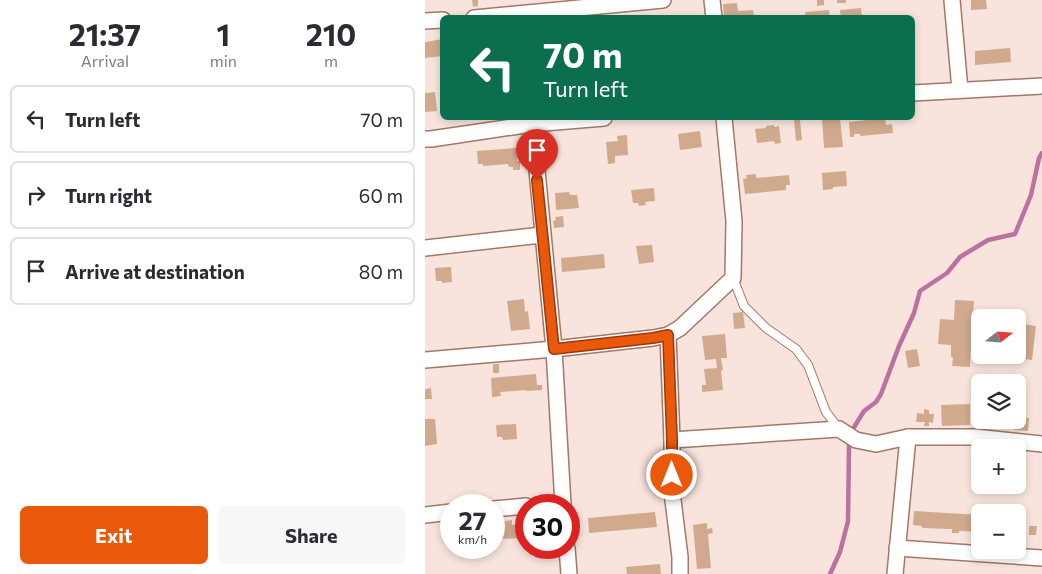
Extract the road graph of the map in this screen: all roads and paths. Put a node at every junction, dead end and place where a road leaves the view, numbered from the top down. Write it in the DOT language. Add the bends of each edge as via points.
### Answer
graph roads {
  1 [pos="663,0"];
  2 [pos="712,0"];
  3 [pos="952,0"];
  4 [pos="522,10"];
  5 [pos="492,15"];
  6 [pos="714,15"];
  7 [pos="440,20"];
  8 [pos="425,21"];
  9 [pos="1042,86"];
  10 [pos="960,90"];
  11 [pos="915,94"];
  12 [pos="556,120"];
  13 [pos="724,120"];
  14 [pos="532,121"];
  15 [pos="425,139"];
  16 [pos="542,236"];
  17 [pos="425,248"];
  18 [pos="733,278"];
  19 [pos="668,335"];
  20 [pos="554,349"];
  21 [pos="425,360"];
  22 [pos="846,434"];
  23 [pos="908,437"];
  24 [pos="672,440"];
  25 [pos="1042,444"];
  26 [pos="562,494"];
  27 [pos="440,513"];
  28 [pos="425,515"];
  29 [pos="897,548"];
  30 [pos="1042,558"];
  31 [pos="568,559"];
  32 [pos="569,574"];
  33 [pos="680,574"];
  34 [pos="895,574"];
  1 -- 4 [label="street"];
  2 -- 6 [label="street"];
  3 -- 10 [label="street"];
  4 -- 5 [label="street"];
  7 -- 8 [label="street"];
  9 -- 10 [label="street"];
  10 -- 11 [label="street"];
  12 -- 14 [label="street"];
  13 -- 18 [label="street" via="734,221"];
  14 -- 15 [label="street"];
  14 -- 16 [label="street"];
  16 -- 17 [label="street"];
  16 -- 20 [label="street"];
  18 -- 19 [label="street" via="680,328"];
  18 -- 22 [label="lane" via="744,306 766,328 796,349 808,365 826,412"];
  19 -- 20 [label="street"];
  19 -- 24 [label="street"];
  20 -- 21 [label="street"];
  20 -- 26 [label="street"];
  22 -- 23 [label="street" via="876,444"];
  22 -- 24 [label="street"];
  23 -- 25 [label="street" via="975,437"];
  23 -- 29 [label="street"];
  24 -- 33 [label="street" via="672,492"];
  27 -- 28 [label="street"];
  29 -- 30 [label="street"];
  29 -- 34 [label="street"];
  31 -- 32 [label="street"];
}
